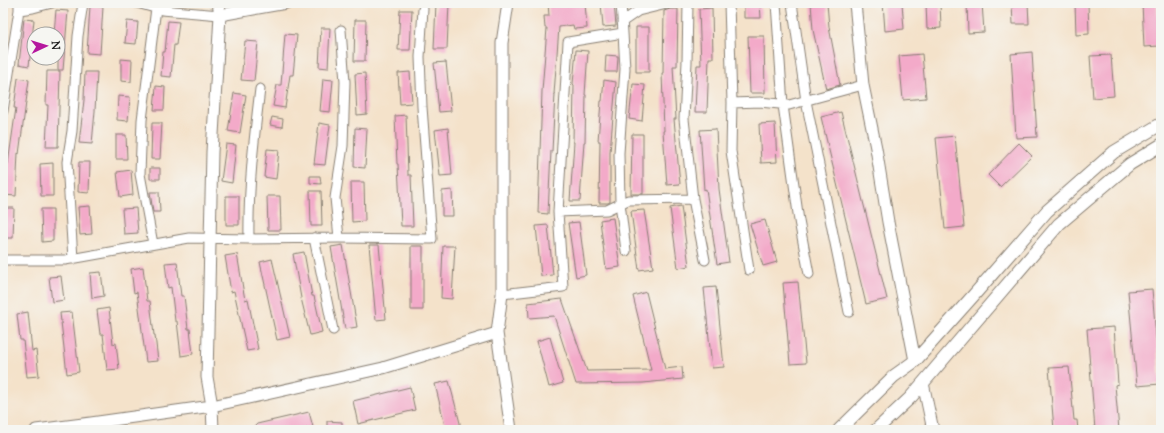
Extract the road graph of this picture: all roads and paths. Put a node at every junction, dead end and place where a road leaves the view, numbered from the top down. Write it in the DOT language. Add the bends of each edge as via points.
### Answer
graph roads {
  1 [pos="52,3"];
  2 [pos="82,3"];
  3 [pos="137,3"];
  4 [pos="218,3"];
  5 [pos="286,3"];
  6 [pos="508,3"];
  7 [pos="621,3"];
  8 [pos="671,3"];
  9 [pos="688,3"];
  10 [pos="729,3"];
  11 [pos="776,3"];
  12 [pos="792,3"];
  13 [pos="855,3"];
  14 [pos="19,6"];
  15 [pos="156,8"];
  16 [pos="423,10"];
  17 [pos="220,14"];
  18 [pos="622,22"];
  19 [pos="342,30"];
  20 [pos="623,33"];
  21 [pos="863,85"];
  22 [pos="260,89"];
  23 [pos="806,101"];
  24 [pos="732,104"];
  25 [pos="783,105"];
  26 [pos="3,111"];
  27 [pos="1161,124"];
  28 [pos="1161,145"];
  29 [pos="693,199"];
  30 [pos="620,203"];
  31 [pos="558,212"];
  32 [pos="314,238"];
  33 [pos="340,238"];
  34 [pos="209,239"];
  35 [pos="249,239"];
  36 [pos="153,244"];
  37 [pos="626,251"];
  38 [pos="73,259"];
  39 [pos="3,260"];
  40 [pos="705,260"];
  41 [pos="749,270"];
  42 [pos="809,274"];
  43 [pos="502,294"];
  44 [pos="849,312"];
  45 [pos="333,330"];
  46 [pos="497,333"];
  47 [pos="915,360"];
  48 [pos="924,383"];
  49 [pos="212,406"];
  50 [pos="36,430"];
  51 [pos="212,430"];
  52 [pos="511,430"];
  53 [pos="839,430"];
  54 [pos="876,430"];
  55 [pos="933,430"];
  1 -- 14 [label="street" via="33,8"];
  2 -- 38 [label="street" via="72,131 67,162"];
  3 -- 15 [label="street"];
  4 -- 17 [label="street"];
  5 -- 17 [label="street"];
  6 -- 43 [label="street" via="502,43"];
  7 -- 18 [label="street"];
  8 -- 18 [label="street" via="638,11"];
  9 -- 29 [label="street" via="684,119"];
  10 -- 24 [label="street"];
  11 -- 25 [label="street"];
  12 -- 23 [label="street"];
  13 -- 21 [label="street"];
  14 -- 26 [label="street"];
  15 -- 17 [label="street"];
  15 -- 36 [label="street" via="142,120 140,174"];
  16 -- 33 [label="street" via="420,57 432,240"];
  17 -- 34 [label="street"];
  18 -- 20 [label="street"];
  19 -- 33 [label="street" via="345,82 343,146 335,198"];
  20 -- 30 [label="street" via="625,69 619,153"];
  20 -- 31 [label="street" via="568,42"];
  21 -- 23 [label="street"];
  21 -- 47 [label="street"];
  22 -- 35 [label="street" via="254,137"];
  23 -- 25 [label="street"];
  23 -- 44 [label="street"];
  24 -- 25 [label="street" via="760,102"];
  24 -- 41 [label="street" via="731,151"];
  25 -- 42 [label="street"];
  27 -- 47 [label="main road" via="1114,152 1047,211"];
  28 -- 48 [label="main road" via="1130,164 1059,224"];
  29 -- 30 [label="street" via="628,200"];
  29 -- 40 [label="street"];
  30 -- 31 [label="street" via="608,210"];
  30 -- 37 [label="street"];
  31 -- 43 [label="street" via="563,287"];
  32 -- 33 [label="street"];
  32 -- 35 [label="street"];
  32 -- 45 [label="street"];
  34 -- 35 [label="street"];
  34 -- 36 [label="street" via="189,238"];
  34 -- 49 [label="street" via="207,377"];
  36 -- 38 [label="street"];
  38 -- 39 [label="street"];
  43 -- 46 [label="street"];
  46 -- 49 [label="street" via="383,368"];
  46 -- 52 [label="street"];
  47 -- 53 [label="main road" via="894,376"];
  48 -- 54 [label="main road"];
  48 -- 55 [label="street"];
  49 -- 50 [label="street"];
  49 -- 51 [label="street"];
}
